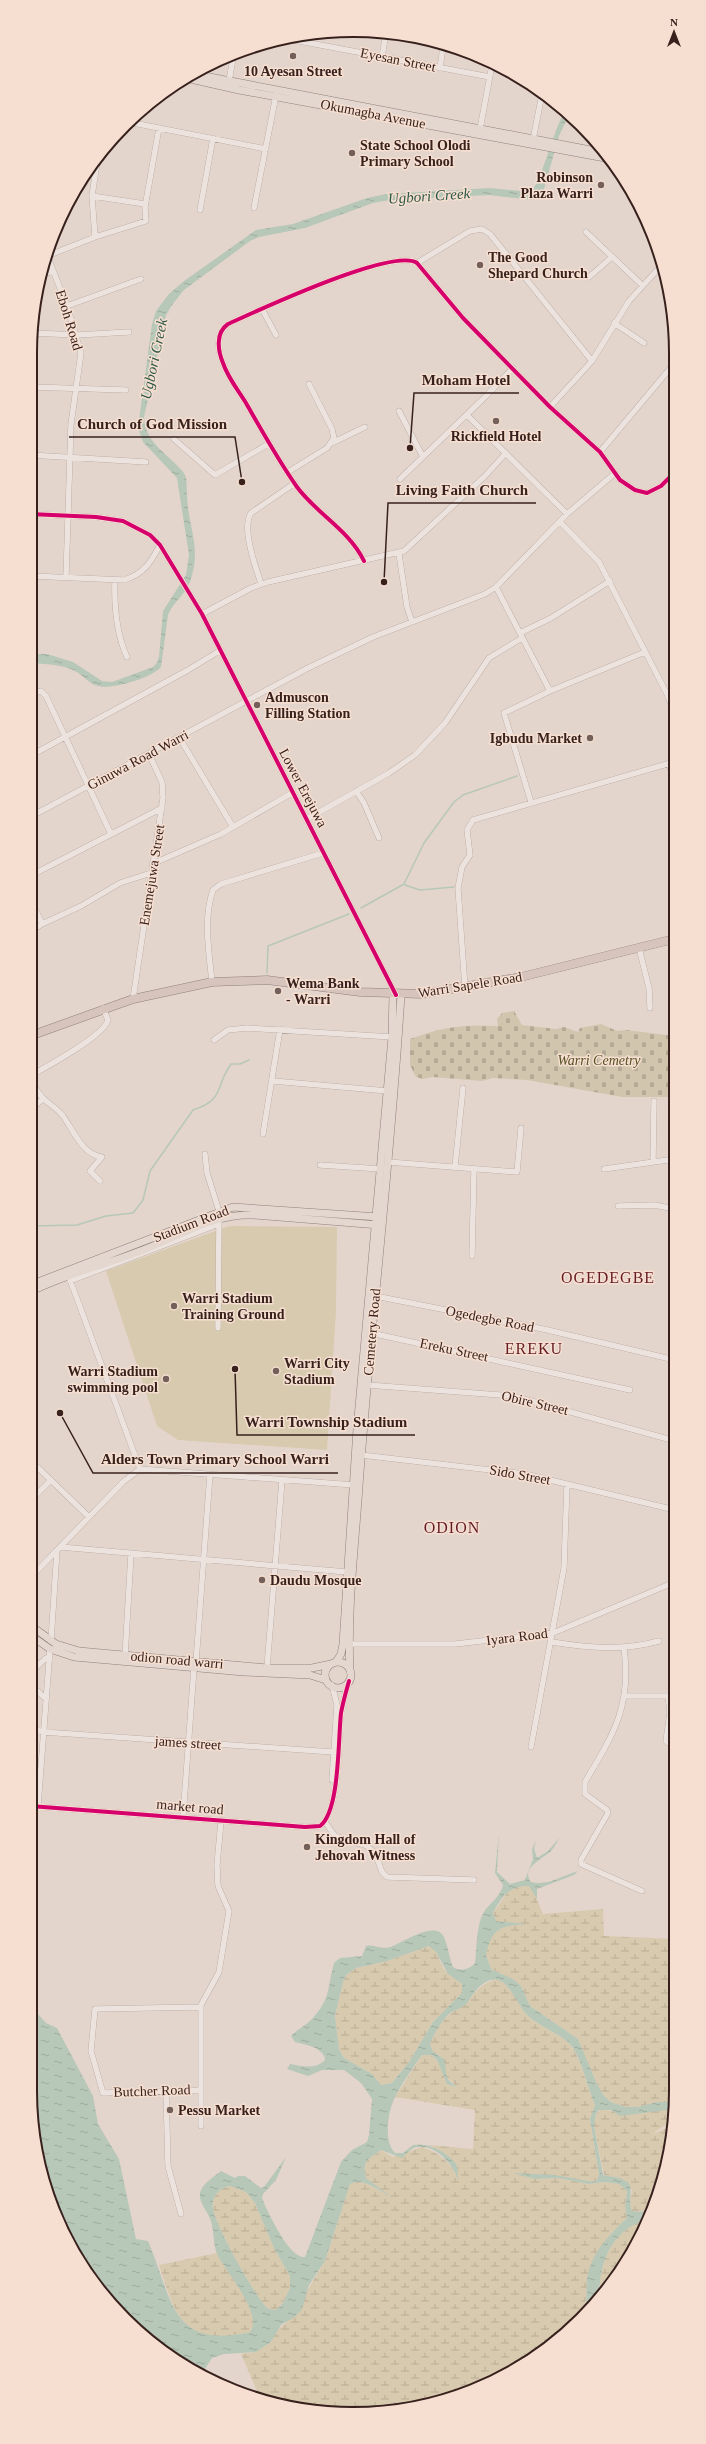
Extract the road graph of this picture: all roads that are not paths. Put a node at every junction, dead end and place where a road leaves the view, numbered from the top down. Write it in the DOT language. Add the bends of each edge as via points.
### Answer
graph roads {
  1 [pos="385,39"];
  2 [pos="301,42"];
  3 [pos="443,50"];
  4 [pos="382,57"];
  5 [pos="233,61"];
  6 [pos="440,68"];
  7 [pos="491,69"];
  8 [pos="202,76"];
  9 [pos="490,77"];
  10 [pos="194,80"];
  11 [pos="229,81"];
  12 [pos="276,95"];
  13 [pos="541,99"];
  14 [pos="136,124"];
  15 [pos="159,128"];
  16 [pos="480,130"];
  17 [pos="212,138"];
  18 [pos="533,140"];
  19 [pos="544,144"];
  20 [pos="559,146"];
  21 [pos="266,149"];
  22 [pos="596,151"];
  23 [pos="601,157"];
  24 [pos="96,169"];
  25 [pos="92,196"];
  26 [pos="145,204"];
  27 [pos="254,208"];
  28 [pos="200,210"];
  29 [pos="586,232"];
  30 [pos="95,237"];
  31 [pos="53,254"];
  32 [pos="612,257"];
  33 [pos="417,263"];
  34 [pos="50,264"];
  35 [pos="658,270"];
  36 [pos="53,271"];
  37 [pos="48,273"];
  38 [pos="589,277"];
  39 [pos="141,279"];
  40 [pos="642,286"];
  41 [pos="67,306"];
  42 [pos="262,309"];
  43 [pos="614,323"];
  44 [pos="129,332"];
  45 [pos="38,333"];
  46 [pos="77,335"];
  47 [pos="276,335"];
  48 [pos="644,343"];
  49 [pos="592,361"];
  50 [pos="513,368"];
  51 [pos="669,370"];
  52 [pos="309,384"];
  53 [pos="37,387"];
  54 [pos="75,389"];
  55 [pos="126,390"];
  56 [pos="550,407"];
  57 [pos="399,411"];
  58 [pos="467,415"];
  59 [pos="365,427"];
  60 [pos="174,439"];
  61 [pos="332,442"];
  62 [pos="270,444"];
  63 [pos="600,452"];
  64 [pos="506,453"];
  65 [pos="37,456"];
  66 [pos="423,457"];
  67 [pos="70,458"];
  68 [pos="146,462"];
  69 [pos="288,472"];
  70 [pos="614,474"];
  71 [pos="669,478"];
  72 [pos="400,479"];
  73 [pos="295,483"];
  74 [pos="37,514"];
  75 [pos="567,514"];
  76 [pos="68,516"];
  77 [pos="560,522"];
  78 [pos="160,545"];
  79 [pos="399,554"];
  80 [pos="364,561"];
  81 [pos="37,576"];
  82 [pos="66,577"];
  83 [pos="115,580"];
  84 [pos="610,581"];
  85 [pos="261,584"];
  86 [pos="496,587"];
  87 [pos="202,614"];
  88 [pos="412,622"];
  89 [pos="521,635"];
  90 [pos="221,650"];
  91 [pos="645,652"];
  92 [pos="127,657"];
  93 [pos="550,691"];
  94 [pos="37,693"];
  95 [pos="245,702"];
  96 [pos="669,702"];
  97 [pos="64,738"];
  98 [pos="179,738"];
  99 [pos="37,752"];
  100 [pos="149,754"];
  101 [pos="669,764"];
  102 [pos="88,786"];
  103 [pos="356,791"];
  104 [pos="292,793"];
  105 [pos="531,802"];
  106 [pos="162,808"];
  107 [pos="37,813"];
  108 [pos="307,819"];
  109 [pos="233,827"];
  110 [pos="111,834"];
  111 [pos="379,838"];
  112 [pos="323,853"];
  113 [pos="152,864"];
  114 [pos="37,872"];
  115 [pos="151,873"];
  116 [pos="37,913"];
  117 [pos="42,924"];
  118 [pos="37,927"];
  119 [pos="669,940"];
  120 [pos="639,948"];
  121 [pos="212,982"];
  122 [pos="465,988"];
  123 [pos="397,995"];
  124 [pos="133,999"];
  125 [pos="103,1008"];
  126 [pos="650,1008"];
  127 [pos="280,1029"];
  128 [pos="37,1033"];
  129 [pos="392,1037"];
  130 [pos="214,1040"];
  131 [pos="37,1074"];
  132 [pos="273,1080"];
  133 [pos="463,1088"];
  134 [pos="37,1089"];
  135 [pos="388,1091"];
  136 [pos="43,1099"];
  137 [pos="654,1101"];
  138 [pos="37,1104"];
  139 [pos="521,1128"];
  140 [pos="263,1134"];
  141 [pos="206,1154"];
  142 [pos="669,1160"];
  143 [pos="388,1162"];
  144 [pos="653,1162"];
  145 [pos="320,1165"];
  146 [pos="455,1168"];
  147 [pos="381,1169"];
  148 [pos="474,1169"];
  149 [pos="604,1169"];
  150 [pos="100,1181"];
  151 [pos="618,1206"];
  152 [pos="669,1208"];
  153 [pos="219,1218"];
  154 [pos="376,1221"];
  155 [pos="383,1221"];
  156 [pos="472,1256"];
  157 [pos="70,1279"];
  158 [pos="37,1282"];
  159 [pos="37,1290"];
  160 [pos="375,1296"];
  161 [pos="218,1328"];
  162 [pos="372,1332"];
  163 [pos="669,1359"];
  164 [pos="367,1385"];
  165 [pos="630,1390"];
  166 [pos="669,1439"];
  167 [pos="361,1455"];
  168 [pos="37,1467"];
  169 [pos="140,1469"];
  170 [pos="210,1474"];
  171 [pos="51,1480"];
  172 [pos="282,1480"];
  173 [pos="567,1484"];
  174 [pos="354,1485"];
  175 [pos="37,1494"];
  176 [pos="669,1509"];
  177 [pos="89,1517"];
  178 [pos="59,1548"];
  179 [pos="131,1554"];
  180 [pos="203,1560"];
  181 [pos="275,1567"];
  182 [pos="37,1571"];
  183 [pos="347,1572"];
  184 [pos="669,1585"];
  185 [pos="37,1630"];
  186 [pos="553,1633"];
  187 [pos="37,1640"];
  188 [pos="51,1641"];
  189 [pos="659,1641"];
  190 [pos="552,1642"];
  191 [pos="349,1644"];
  192 [pos="624,1648"];
  193 [pos="50,1650"];
  194 [pos="125,1656"];
  195 [pos="50,1659"];
  196 [pos="333,1663"];
  197 [pos="195,1665"];
  198 [pos="37,1666"];
  199 [pos="267,1668"];
  200 [pos="350,1670"];
  201 [pos="349,1681"];
  202 [pos="329,1683"];
  203 [pos="37,1691"];
  204 [pos="626,1696"];
  205 [pos="668,1696"];
  206 [pos="46,1699"];
  207 [pos="669,1706"];
  208 [pos="669,1722"];
  209 [pos="37,1730"];
  210 [pos="43,1732"];
  211 [pos="669,1743"];
  212 [pos="189,1744"];
  213 [pos="532,1746"];
  214 [pos="333,1752"];
  215 [pos="332,1802"];
  216 [pos="38,1806"];
  217 [pos="183,1817"];
  218 [pos="221,1821"];
  219 [pos="325,1822"];
  220 [pos="474,1880"];
  221 [pos="642,1891"];
  222 [pos="200,2006"];
  223 [pos="200,2090"];
  224 [pos="166,2091"];
  225 [pos="201,2126"];
  226 [pos="181,2214"];
  1 -- 4 [label="street"];
  2 -- 4 [label="street, Eyesan Street"];
  3 -- 6 [label="street"];
  4 -- 6 [label="street, Eyesan Street"];
  5 -- 11 [label="street"];
  6 -- 9 [label="street, Eyesan Street"];
  7 -- 9 [label="street"];
  8 -- 11 [label="main road, Okumagba Avenue"];
  9 -- 16 [label="street"];
  10 -- 12 [label="main road, Okumagba Avenue"];
  11 -- 16 [label="main road, Okumagba Avenue"];
  12 -- 19 [label="main road, Okumagba Avenue"];
  12 -- 21 [label="street"];
  13 -- 18 [label="street"];
  14 -- 15 [label="street"];
  15 -- 17 [label="street"];
  15 -- 26 [label="street"];
  16 -- 18 [label="main road, Okumagba Avenue"];
  17 -- 21 [label="street"];
  17 -- 28 [label="street"];
  18 -- 19 [label="main road, Okumagba Avenue"];
  19 -- 20 [label="main road, Okumagba Avenue"];
  20 -- 22 [label="main road"];
  20 -- 23 [label="main road"];
  21 -- 27 [label="street"];
  24 -- 25 [label="street"];
  25 -- 26 [label="street"];
  25 -- 30 [label="street"];
  26 -- 30 [label="street" via="146,222"];
  29 -- 32 [label="street"];
  30 -- 31 [label="street"];
  32 -- 38 [label="street"];
  32 -- 40 [label="street"];
  33 -- 42 [label="street" via="406,259 366,267"];
  33 -- 49 [label="street" via="470,231 482,229 490,234"];
  33 -- 50 [label="street" via="463,318"];
  34 -- 36 [label="street, Eboh Road"];
  35 -- 40 [label="street"];
  36 -- 37 [label="street"];
  36 -- 41 [label="street, Eboh Road"];
  39 -- 41 [label="street"];
  40 -- 43 [label="street"];
  41 -- 46 [label="street, Eboh Road"];
  42 -- 47 [label="street"];
  42 -- 62 [label="street" via="225,326 219,335 219,344 226,371"];
  43 -- 48 [label="street"];
  43 -- 49 [label="street"];
  44 -- 46 [label="street"];
  45 -- 46 [label="street"];
  46 -- 54 [label="street, Eboh Road" via="81,353"];
  49 -- 56 [label="street"];
  50 -- 56 [label="street"];
  50 -- 58 [label="street"];
  51 -- 63 [label="street"];
  52 -- 61 [label="street" via="332,429"];
  53 -- 54 [label="street"];
  54 -- 55 [label="street"];
  54 -- 67 [label="street, Eboh Road"];
  56 -- 63 [label="street"];
  57 -- 66 [label="street"];
  58 -- 64 [label="street"];
  58 -- 66 [label="street"];
  59 -- 61 [label="street"];
  60 -- 62 [label="street" via="215,476"];
  61 -- 69 [label="street"];
  62 -- 69 [label="street"];
  63 -- 70 [label="street"];
  64 -- 75 [label="street"];
  64 -- 79 [label="street" via="424,534"];
  65 -- 67 [label="street"];
  66 -- 72 [label="street"];
  67 -- 68 [label="street"];
  67 -- 76 [label="street, Eboh Road"];
  69 -- 73 [label="street"];
  70 -- 71 [label="street" via="635,490 647,493 661,486"];
  70 -- 75 [label="street, Ginuwa Road Warri"];
  73 -- 80 [label="street" via="316,509 346,535"];
  73 -- 85 [label="street" via="251,513 247,519 251,550"];
  74 -- 76 [label="street, Lower Erejuwa"];
  75 -- 77 [label="street, Ginuwa Road Warri"];
  76 -- 78 [label="street, Lower Erejuwa" via="123,521 150,535"];
  76 -- 82 [label="street, Eboh Road"];
  77 -- 84 [label="street" via="585,546"];
  77 -- 86 [label="street, Ginuwa Road Warri"];
  78 -- 83 [label="street" via="146,569 133,577"];
  78 -- 87 [label="street, Lower Erejuwa"];
  79 -- 80 [label="street"];
  79 -- 88 [label="street" via="407,607"];
  80 -- 85 [label="street"];
  81 -- 82 [label="street"];
  82 -- 83 [label="street"];
  83 -- 92 [label="street" via="116,617"];
  84 -- 89 [label="street"];
  84 -- 91 [label="street"];
  85 -- 87 [label="street"];
  86 -- 88 [label="street, Ginuwa Road Warri" via="475,600"];
  86 -- 89 [label="street"];
  87 -- 90 [label="street, Lower Erejuwa"];
  88 -- 95 [label="street, Ginuwa Road Warri" via="343,651"];
  89 -- 93 [label="street"];
  89 -- 103 [label="street" via="489,658 445,723 415,755"];
  90 -- 95 [label="street, Lower Erejuwa"];
  90 -- 97 [label="street"];
  91 -- 93 [label="street"];
  91 -- 96 [label="street"];
  93 -- 105 [label="street" via="503,714"];
  94 -- 97 [label="street" via="41,692 46,696"];
  95 -- 98 [label="street, Ginuwa Road Warri"];
  95 -- 104 [label="street, Lower Erejuwa"];
  97 -- 99 [label="street"];
  97 -- 102 [label="street"];
  98 -- 100 [label="street, Ginuwa Road Warri"];
  98 -- 109 [label="street"];
  100 -- 102 [label="street, Ginuwa Road Warri"];
  100 -- 106 [label="street, Enemejuwa Street" via="162,782"];
  101 -- 105 [label="street"];
  102 -- 107 [label="street, Ginuwa Road Warri"];
  102 -- 110 [label="street"];
  103 -- 108 [label="street"];
  103 -- 111 [label="street" via="364,802"];
  104 -- 108 [label="street, Lower Erejuwa"];
  104 -- 109 [label="street"];
  105 -- 122 [label="street" via="480,817 469,824 470,855 462,867 458,888"];
  106 -- 110 [label="street"];
  106 -- 113 [label="street, Enemejuwa Street"];
  108 -- 112 [label="street, Lower Erejuwa"];
  109 -- 113 [label="street"];
  110 -- 114 [label="street"];
  112 -- 121 [label="street" via="221,884 212,890 208,924"];
  112 -- 123 [label="street, Lower Erejuwa"];
  113 -- 115 [label="street, Enemejuwa Street"];
  115 -- 117 [label="street" via="120,883 81,906"];
  115 -- 124 [label="street, Enemejuwa Street"];
  116 -- 117 [label="street"];
  117 -- 118 [label="street"];
  119 -- 120 [label="highway, Warri Sapele Road"];
  120 -- 122 [label="highway, Warri Sapele Road"];
  120 -- 126 [label="street" via="649,988"];
  121 -- 123 [label="highway, Warri Sapele Road" via="267,980"];
  121 -- 124 [label="highway, Warri Sapele Road"];
  122 -- 123 [label="highway, Warri Sapele Road"];
  123 -- 129 [label="main road, Cemetery Road"];
  123 -- 143 [label="main road, Cemetery Road"];
  124 -- 125 [label="highway, Warri Sapele Road"];
  125 -- 128 [label="highway, Warri Sapele Road"];
  125 -- 131 [label="street" via="108,1020 103,1029"];
  127 -- 129 [label="street"];
  127 -- 130 [label="street" via="228,1030"];
  127 -- 132 [label="street"];
  129 -- 135 [label="main road, Cemetery Road"];
  132 -- 135 [label="street"];
  132 -- 140 [label="street"];
  133 -- 146 [label="street"];
  134 -- 136 [label="street"];
  135 -- 147 [label="main road, Cemetery Road"];
  136 -- 138 [label="street"];
  136 -- 150 [label="street" via="45,1098 63,1116 88,1150 96,1157 102,1157 90,1171"];
  137 -- 144 [label="street"];
  139 -- 148 [label="street" via="518,1172"];
  141 -- 153 [label="street" via="207,1173"];
  142 -- 144 [label="street"];
  143 -- 146 [label="street"];
  143 -- 155 [label="main road, Cemetery Road"];
  144 -- 149 [label="street"];
  145 -- 147 [label="street"];
  146 -- 148 [label="street"];
  147 -- 154 [label="main road, Cemetery Road"];
  148 -- 156 [label="street"];
  151 -- 152 [label="street" via="654,1205"];
  153 -- 154 [label="main road, Stadium Road" via="233,1207 251,1207"];
  153 -- 157 [label="main road, Stadium Road"];
  153 -- 158 [label="main road, Stadium Road"];
  153 -- 161 [label="street"];
  154 -- 155 [label="main road, Stadium Road"];
  154 -- 174 [label="main road, Cemetery Road"];
  155 -- 160 [label="main road, Cemetery Road"];
  157 -- 159 [label="main road, Stadium Road"];
  157 -- 169 [label="street"];
  160 -- 162 [label="main road, Cemetery Road"];
  160 -- 163 [label="street, Ogedegbe Road" via="543,1329"];
  162 -- 164 [label="main road, Cemetery Road"];
  162 -- 165 [label="street, Ereku Street"];
  164 -- 166 [label="street, Obire Street" via="513,1396"];
  164 -- 167 [label="main road, Cemetery Road"];
  167 -- 173 [label="street, Sido Street" via="502,1470"];
  167 -- 191 [label="main road, Cemetery Road"];
  168 -- 171 [label="street"];
  169 -- 170 [label="street"];
  169 -- 177 [label="street" via="123,1482"];
  170 -- 172 [label="street"];
  170 -- 180 [label="street"];
  171 -- 175 [label="street"];
  171 -- 177 [label="street"];
  172 -- 174 [label="street"];
  172 -- 181 [label="street"];
  173 -- 176 [label="street, Sido Street"];
  173 -- 186 [label="street" via="564,1568"];
  174 -- 183 [label="main road, Cemetery Road"];
  177 -- 178 [label="street"];
  178 -- 179 [label="street"];
  178 -- 182 [label="street"];
  178 -- 188 [label="street"];
  179 -- 180 [label="street"];
  179 -- 194 [label="street"];
  180 -- 181 [label="street"];
  180 -- 197 [label="street"];
  181 -- 183 [label="street"];
  181 -- 199 [label="street"];
  183 -- 196 [label="main road, Cemetery Road" via="342,1654"];
  184 -- 186 [label="street, Iyara Road"];
  185 -- 188 [label="main road, odion road warri"];
  186 -- 190 [label="street"];
  186 -- 191 [label="street, Iyara Road" via="455,1644"];
  187 -- 193 [label="main road, odion road warri"];
  188 -- 194 [label="main road, odion road warri" via="69,1649"];
  189 -- 192 [label="street"];
  190 -- 192 [label="street" via="597,1648"];
  190 -- 213 [label="street" via="543,1675"];
  191 -- 200 [label="main road, Cemetery Road"];
  192 -- 204 [label="street"];
  193 -- 195 [label="street"];
  193 -- 197 [label="main road, odion road warri" via="80,1658"];
  194 -- 197 [label="main road, odion road warri"];
  195 -- 198 [label="street" via="46,1658"];
  195 -- 206 [label="street"];
  196 -- 199 [label="main road, odion road warri" via="312,1668"];
  196 -- 200 [label="main road" via="344,1664"];
  196 -- 202 [label="main road" via="327,1669"];
  197 -- 199 [label="main road, odion road warri"];
  197 -- 202 [label="main road, odion road warri" via="310,1675"];
  197 -- 212 [label="street"];
  200 -- 201 [label="main road"];
  201 -- 202 [label="main road" via="343,1686"];
  201 -- 215 [label="street" via="341,1713"];
  202 -- 214 [label="street" via="337,1700"];
  203 -- 206 [label="street"];
  204 -- 205 [label="street"];
  204 -- 221 [label="street" via="612,1739 585,1782 585,1794 608,1813 581,1864"];
  205 -- 207 [label="street"];
  206 -- 210 [label="street"];
  208 -- 211 [label="street" via="666,1741"];
  209 -- 210 [label="street, james street"];
  210 -- 212 [label="street, james street"];
  210 -- 216 [label="street"];
  212 -- 214 [label="street, james street"];
  212 -- 217 [label="street"];
  214 -- 215 [label="street"];
  215 -- 219 [label="street"];
  216 -- 217 [label="street, market road"];
  217 -- 218 [label="street, market road"];
  218 -- 219 [label="street, market road" via="313,1827"];
  218 -- 222 [label="street" via="218,1886 229,1911 219,1972"];
  219 -- 220 [label="street" via="335,1836 368,1846 375,1853 382,1872 387,1877"];
  222 -- 223 [label="street"];
  222 -- 224 [label="street, Butcher Road" via="95,2009 91,2051 103,2093"];
  223 -- 224 [label="street, Butcher Road"];
  223 -- 225 [label="street"];
  224 -- 226 [label="street" via="168,2166"];
}
